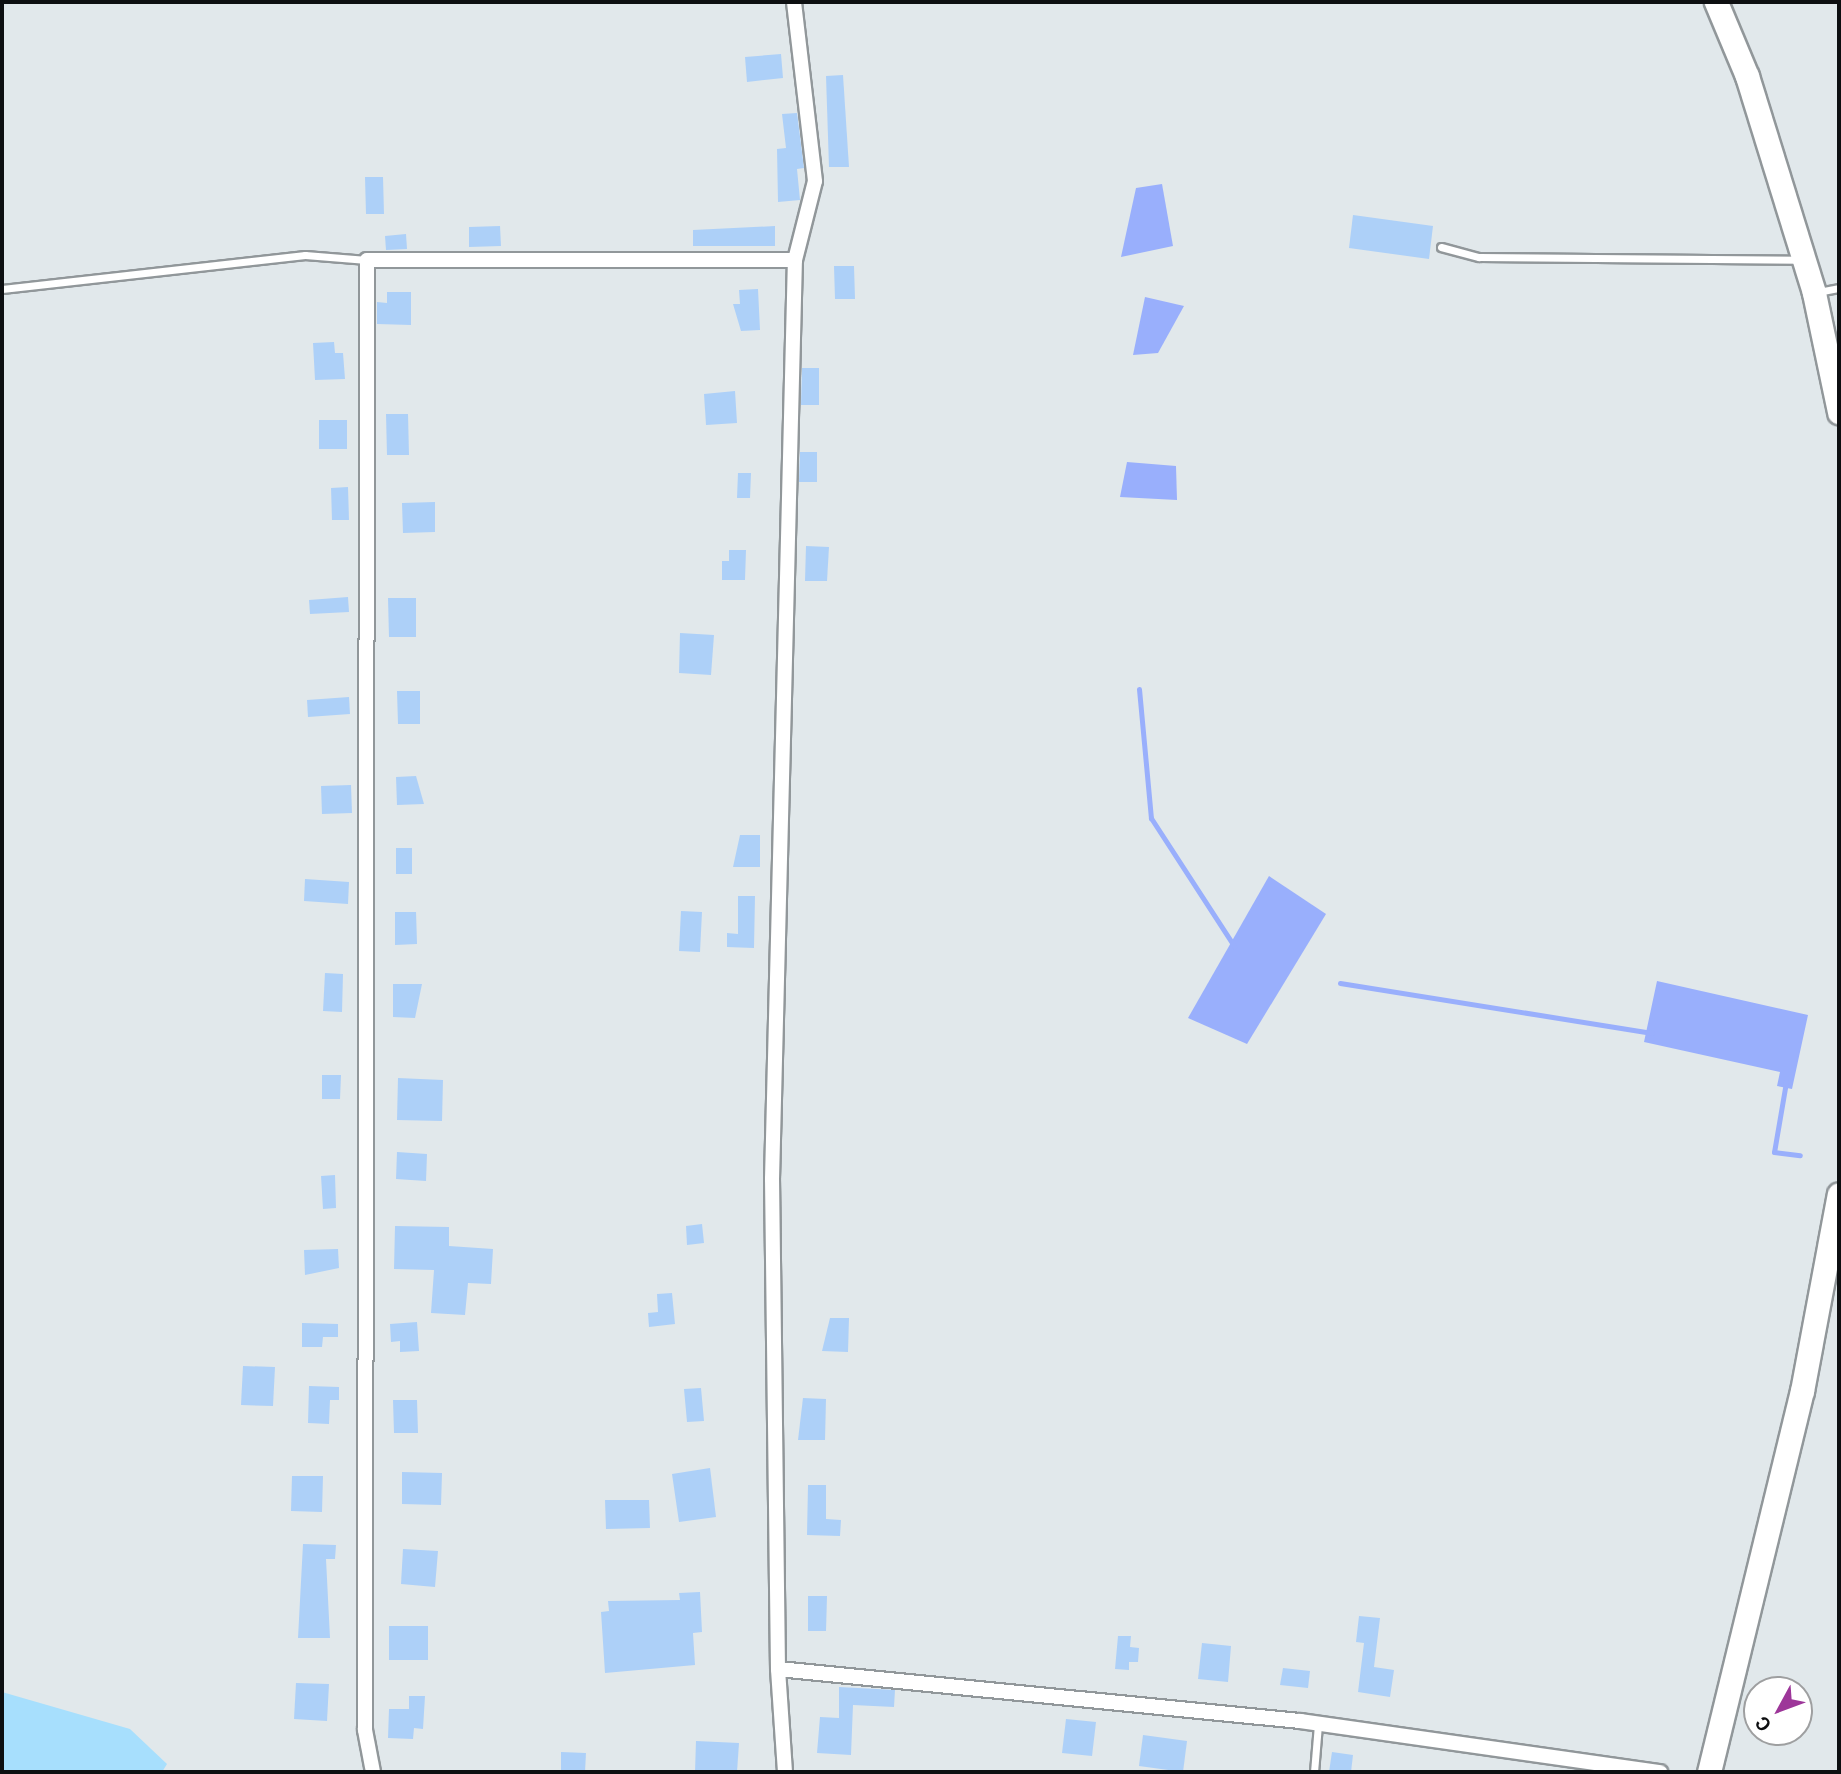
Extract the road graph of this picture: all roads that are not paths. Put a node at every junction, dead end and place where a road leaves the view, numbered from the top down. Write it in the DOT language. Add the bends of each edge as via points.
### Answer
graph roads {
  1 [pos="794,2"];
  2 [pos="1716,2"];
  3 [pos="1441,247"];
  4 [pos="367,260"];
  5 [pos="795,260"];
  6 [pos="1804,260"];
  7 [pos="1839,288"];
  8 [pos="2,289"];
  9 [pos="1814,293"];
  10 [pos="1839,412"];
  11 [pos="1839,1194"];
  12 [pos="778,1669"];
  13 [pos="1318,1723"];
  14 [pos="373,1772"];
  15 [pos="785,1772"];
  16 [pos="1314,1772"];
  17 [pos="1660,1772"];
  18 [pos="1709,1772"];
  1 -- 5 [label="street" via="815,181"];
  2 -- 6 [label="main road" via="1747,76"];
  3 -- 6 [label="lane" via="1479,257"];
  4 -- 5 [label="street"];
  4 -- 8 [label="lane" via="305,256"];
  4 -- 14 [label="street" via="365,1730"];
  5 -- 12 [label="street" via="772,1180"];
  6 -- 9 [label="main road"];
  7 -- 9 [label="lane"];
  9 -- 10 [label="main road"];
  11 -- 18 [label="main road" via="1802,1391"];
  12 -- 13 [label="street"];
  12 -- 15 [label="street"];
  13 -- 16 [label="lane"];
  13 -- 17 [label="street"];
}
